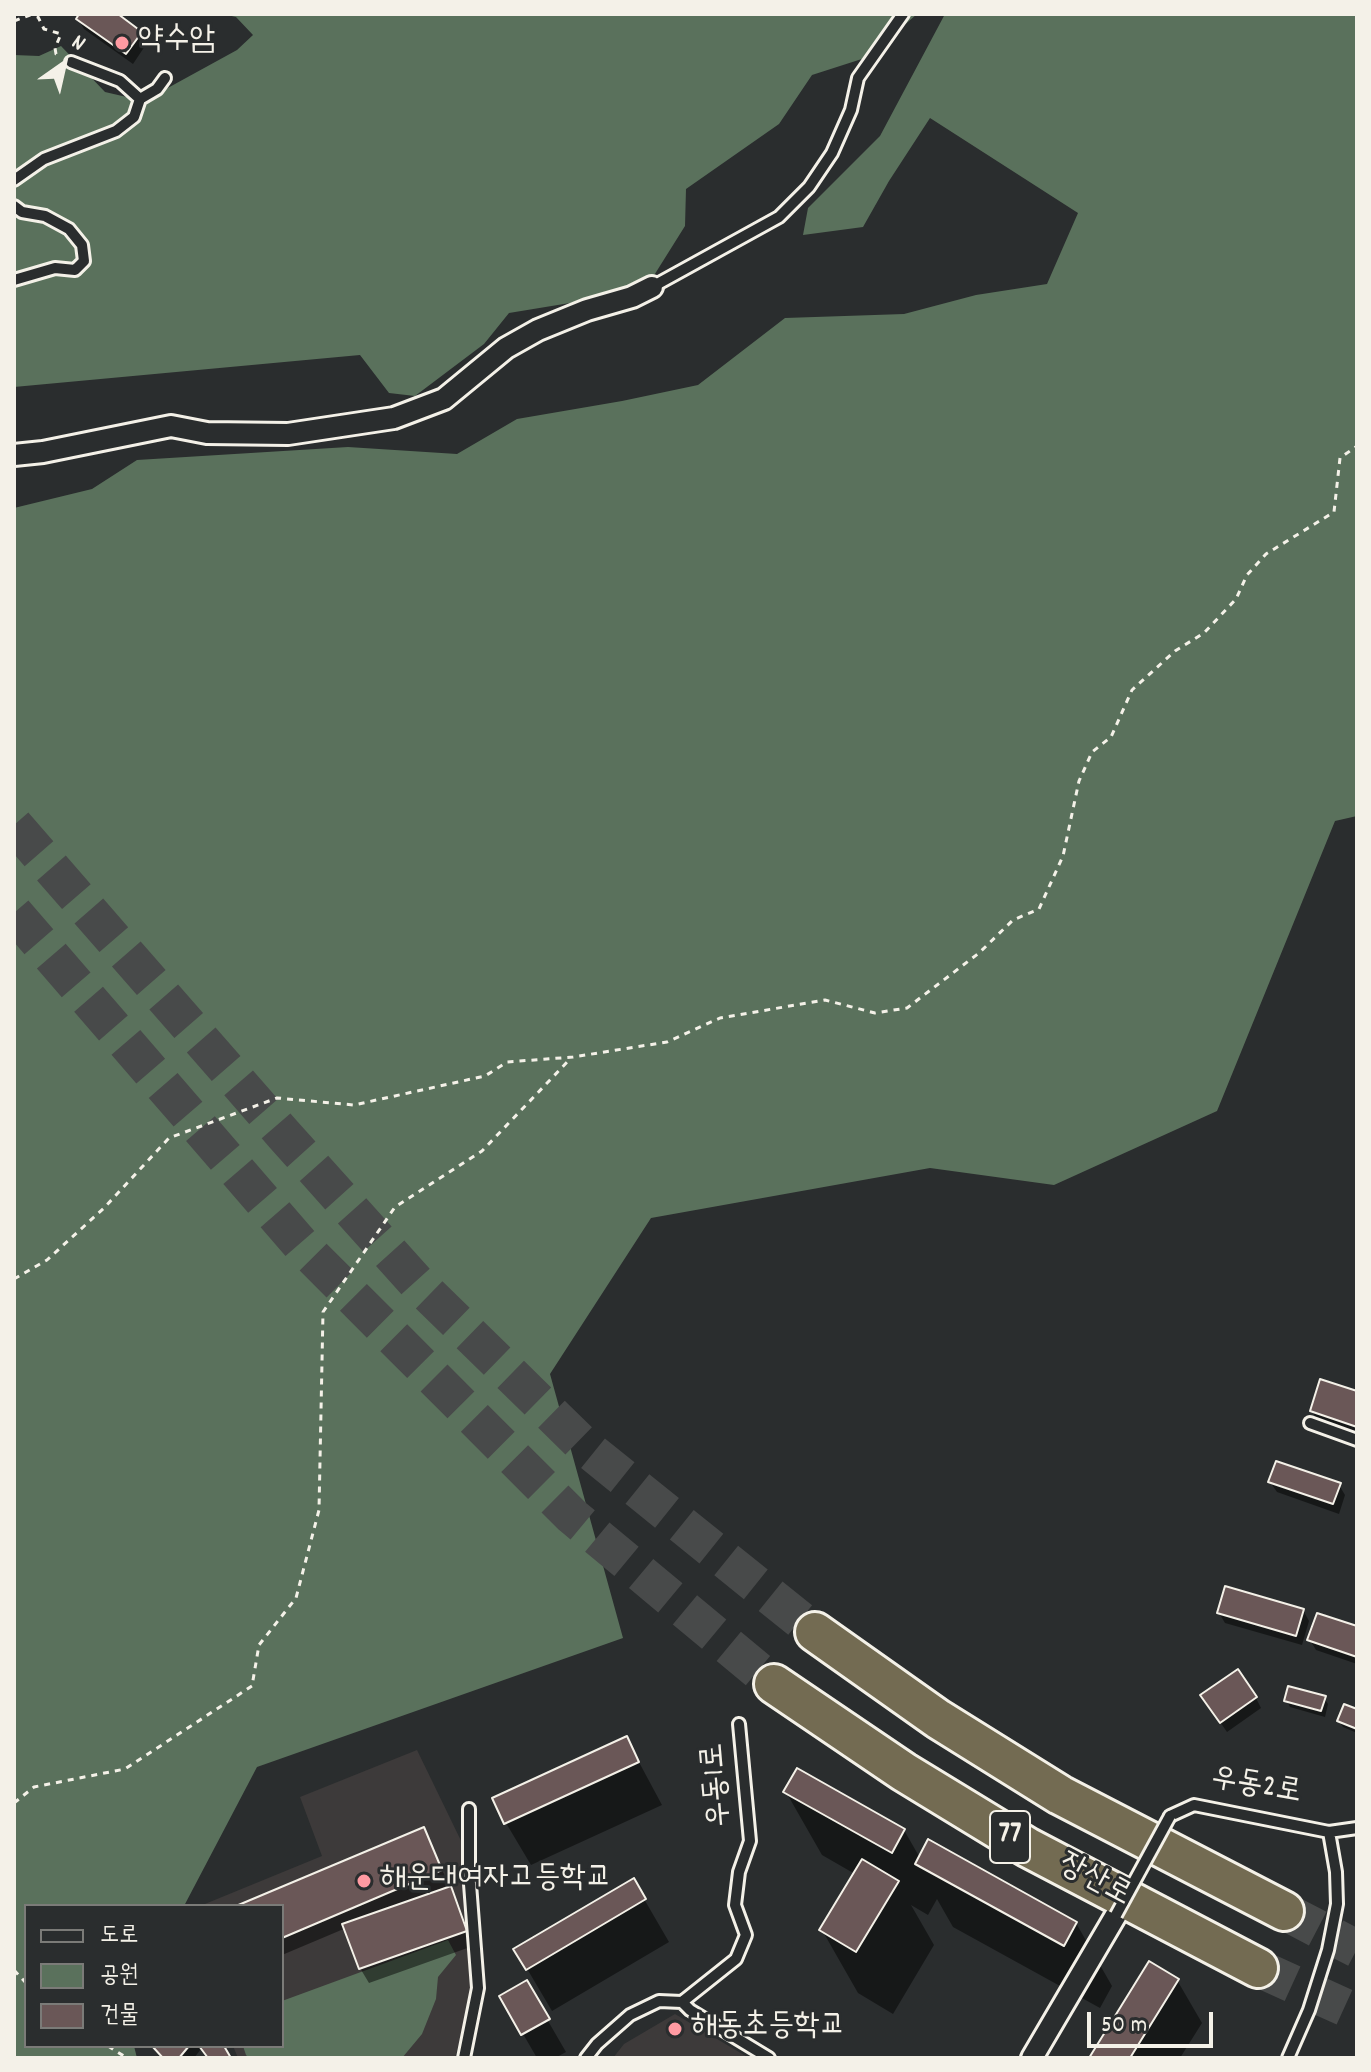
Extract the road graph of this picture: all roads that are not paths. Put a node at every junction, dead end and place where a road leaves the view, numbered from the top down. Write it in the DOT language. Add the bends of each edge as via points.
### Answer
graph roads {
  1 [pos="903,14"];
  2 [pos="71,62"];
  3 [pos="165,78"];
  4 [pos="140,99"];
  5 [pos="14,180"];
  6 [pos="14,206"];
  7 [pos="14,280"];
  8 [pos="652,287"];
  9 [pos="14,455"];
  10 [pos="1310,1423"];
  11 [pos="1357,1440"];
  12 [pos="815,1632"];
  13 [pos="774,1684"];
  14 [pos="739,1724"];
  15 [pos="469,1809"];
  16 [pos="1357,1828"];
  17 [pos="1329,1832"];
  18 [pos="1284,1911"];
  19 [pos="1116,1915"];
  20 [pos="1258,1968"];
  21 [pos="682,2002"];
  22 [pos="464,2058"];
  23 [pos="586,2058"];
  24 [pos="769,2058"];
  25 [pos="1032,2058"];
  26 [pos="1288,2058"];
  1 -- 8 [label="lane" via="858,78 832,153 809,187 779,217"];
  2 -- 4 [label="lane" via="120,81"];
  3 -- 4 [label="lane"];
  4 -- 5 [label="lane" via="134,117 116,131 44,159"];
  6 -- 7 [label="lane" via="69,229 82,245 84,261 75,270 55,268"];
  8 -- 9 [label="street" via="538,330 506,348 444,399 394,418 288,434 207,433 171,426"];
  10 -- 11 [label="lane"];
  12 -- 18 [label="highway, 장산로 / 77" via="938,1719 1060,1795"];
  13 -- 20 [label="highway, 장산로 / 77" via="1027,1847"];
  14 -- 21 [label="lane, 우동1로" via="750,1841 735,1905 746,1935 736,1959"];
  15 -- 22 [label="lane" via="478,1988"];
  16 -- 17 [label="lane"];
  17 -- 19 [label="lane, 우동2로, bridge" via="1194,1805 1170,1816"];
  17 -- 26 [label="lane, 우동2로" via="1337,1904 1309,2010"];
  19 -- 25 [label="street, 우동2로"];
  21 -- 23 [label="lane, 우동1로" via="659,2001 630,2015"];
  21 -- 24 [label="lane"];
}
